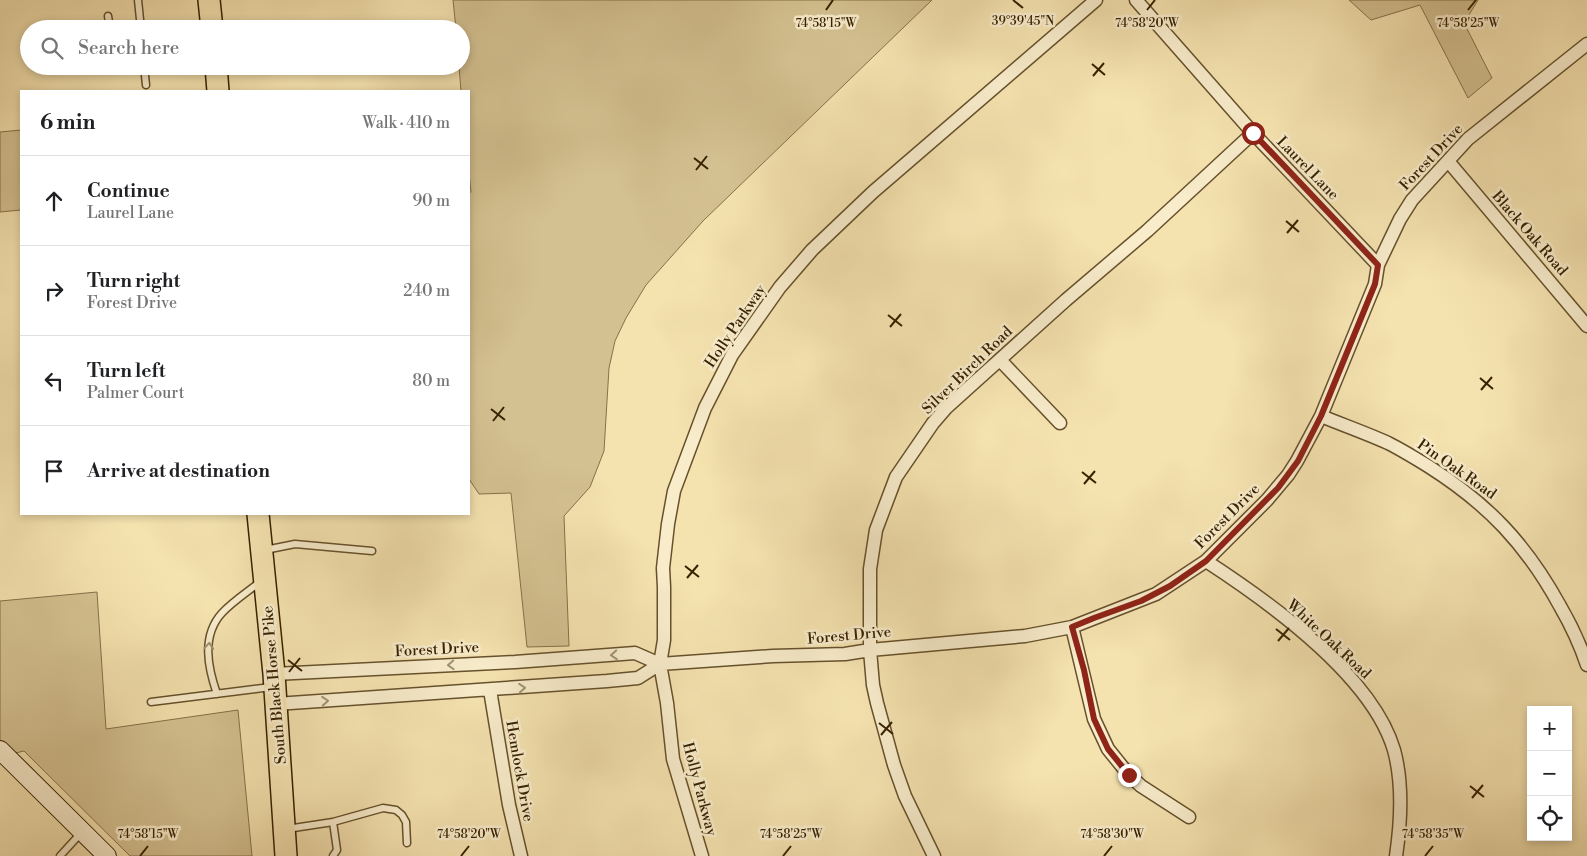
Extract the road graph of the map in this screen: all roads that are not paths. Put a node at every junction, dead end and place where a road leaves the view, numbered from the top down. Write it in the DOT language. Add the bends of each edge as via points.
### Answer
graph roads {
  1 [pos="138,0"];
  2 [pos="209,0"];
  3 [pos="1096,0"];
  4 [pos="1136,0"];
  5 [pos="108,16"];
  6 [pos="109,20"];
  7 [pos="140,20"];
  8 [pos="211,20"];
  9 [pos="1587,44"];
  10 [pos="145,75"];
  11 [pos="217,75"];
  12 [pos="146,86"];
  13 [pos="218,90"];
  14 [pos="1253,133"];
  15 [pos="1448,161"];
  16 [pos="1378,265"];
  17 [pos="1587,326"];
  18 [pos="1000,360"];
  19 [pos="1321,416"];
  20 [pos="1060,423"];
  21 [pos="258,515"];
  22 [pos="262,550"];
  23 [pos="372,551"];
  24 [pos="1206,561"];
  25 [pos="265,578"];
  26 [pos="1072,627"];
  27 [pos="870,650"];
  28 [pos="660,664"];
  29 [pos="1587,665"];
  30 [pos="275,688"];
  31 [pos="490,690"];
  32 [pos="217,694"];
  33 [pos="151,702"];
  34 [pos="0,750"];
  35 [pos="1189,817"];
  36 [pos="333,822"];
  37 [pos="284,829"];
  38 [pos="82,832"];
  39 [pos="407,843"];
  40 [pos="60,856"];
  41 [pos="107,856"];
  42 [pos="286,856"];
  43 [pos="333,856"];
  44 [pos="521,856"];
  45 [pos="702,856"];
  46 [pos="934,856"];
  47 [pos="1396,856"];
  1 -- 7 [label="lane"];
  2 -- 8 [label="highway"];
  3 -- 28 [label="street, Holly Parkway" via="836,226 790,275 732,355 705,408 674,491 664,548 664,640"];
  4 -- 14 [label="street, Laurel Lane"];
  5 -- 6 [label="lane"];
  9 -- 15 [label="street, Forest Drive" via="1468,139"];
  10 -- 12 [label="lane"];
  11 -- 13 [label="highway"];
  14 -- 16 [label="street, Laurel Lane"];
  14 -- 18 [label="street, Silver Birch Road"];
  15 -- 16 [label="street, Forest Drive" via="1412,200"];
  15 -- 17 [label="street, Black Oak Road"];
  16 -- 19 [label="street, Forest Drive" via="1375,284"];
  18 -- 20 [label="street"];
  18 -- 27 [label="street, Silver Birch Road" via="946,408 896,476 876,530 870,569"];
  19 -- 24 [label="street, Forest Drive" via="1298,461 1283,482"];
  19 -- 29 [label="street, Pin Oak Road" via="1404,452 1460,487 1498,520 1520,544 1548,585 1573,629"];
  21 -- 22 [label="highway, South Black Horse Pike"];
  22 -- 23 [label="lane" via="295,544"];
  22 -- 25 [label="highway, South Black Horse Pike"];
  24 -- 26 [label="street, Forest Drive" via="1156,594"];
  24 -- 47 [label="street, White Oak Road" via="1303,633 1351,678 1372,705 1394,749 1397,766 1400,815"];
  25 -- 30 [label="highway, South Black Horse Pike"];
  32 -- 25 [label="lane, one-way" via="208,658 212,630 222,612"];
  26 -- 27 [label="street, Forest Drive" via="1025,636"];
  26 -- 35 [label="street" via="1094,719 1108,749 1141,786"];
  27 -- 28 [label="street, Forest Drive"];
  27 -- 46 [label="street, Silver Birch Road" via="873,685 894,765"];
  28 -- 30 [label="street, Forest Drive, one-way" via="635,653 515,662"];
  31 -- 28 [label="street, Forest Drive, one-way" via="638,678"];
  28 -- 45 [label="street, Holly Parkway" via="673,759"];
  30 -- 31 [label="street, Forest Drive, one-way"];
  30 -- 32 [label="lane"];
  30 -- 37 [label="highway, South Black Horse Pike"];
  31 -- 44 [label="street, Hemlock Drive" via="508,805"];
  32 -- 33 [label="lane"];
  34 -- 38 [label="street"];
  36 -- 37 [label="lane"];
  36 -- 39 [label="lane" via="383,808 396,810 406,822"];
  36 -- 43 [label="lane" via="337,850"];
  37 -- 42 [label="highway, South Black Horse Pike"];
  38 -- 40 [label="lane"];
  38 -- 41 [label="street"];
}
